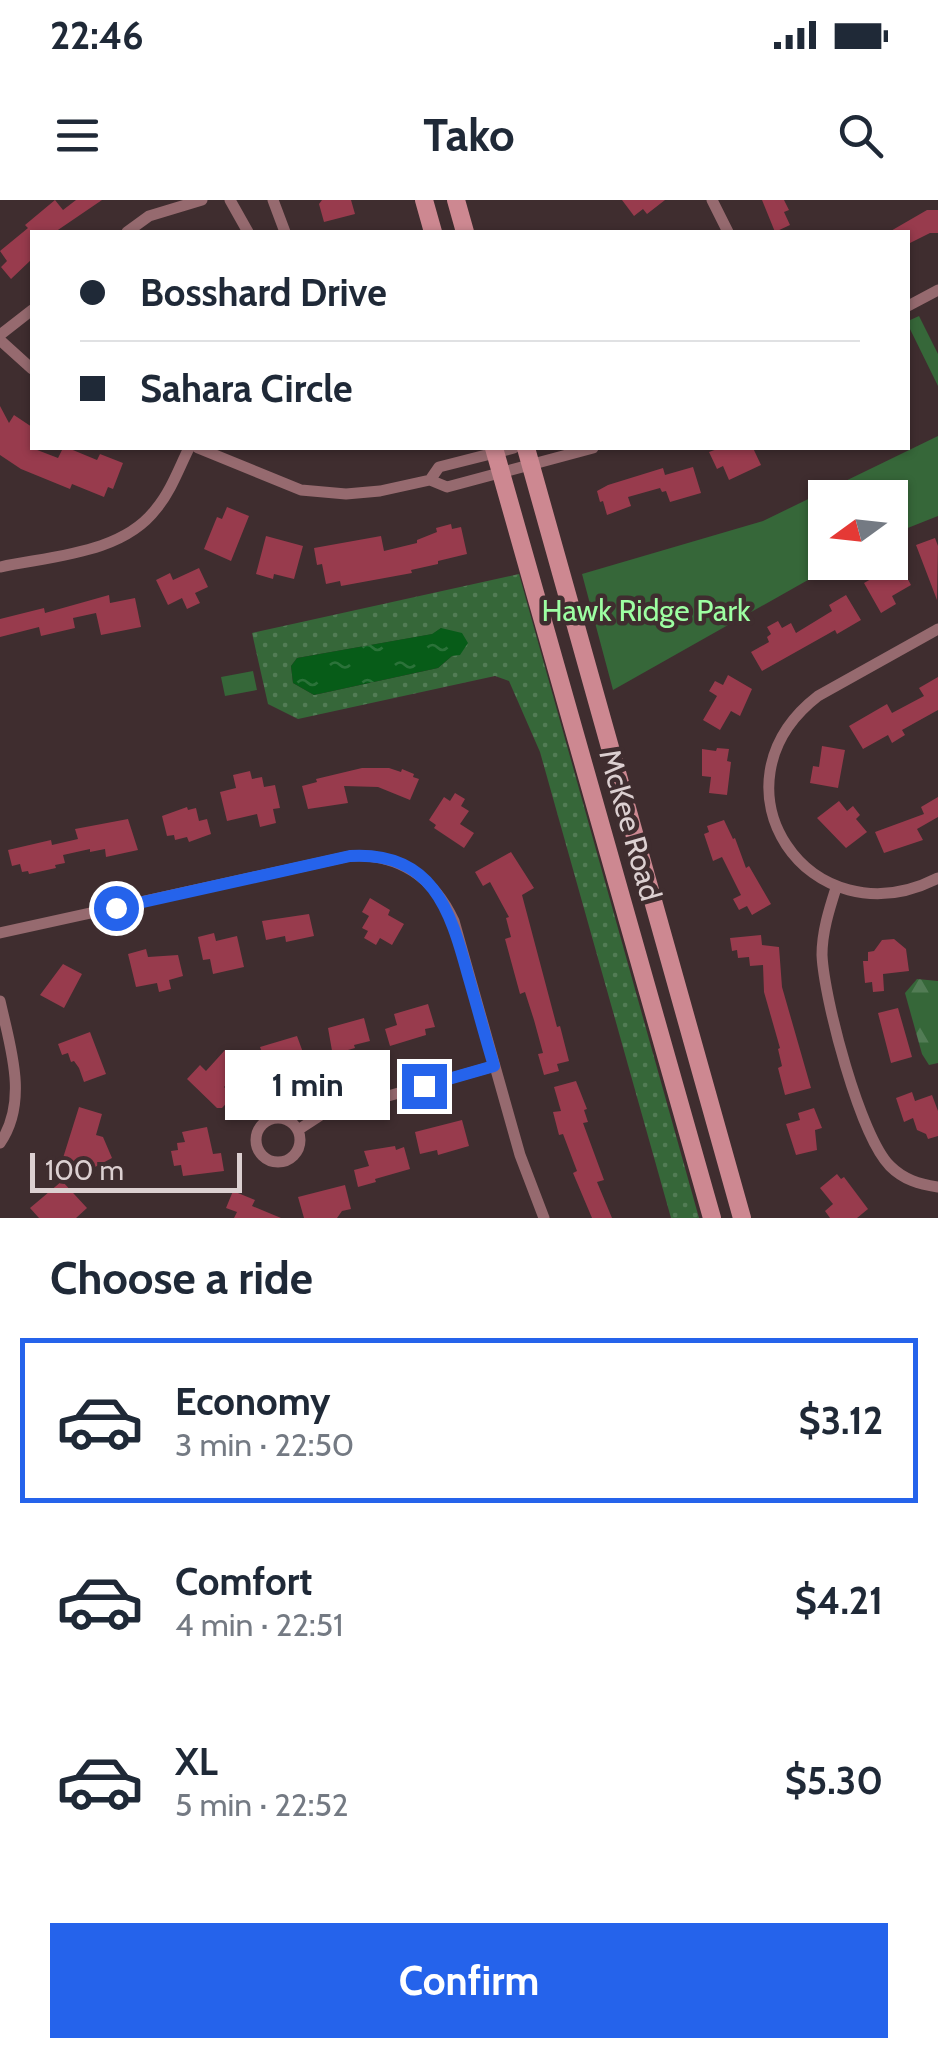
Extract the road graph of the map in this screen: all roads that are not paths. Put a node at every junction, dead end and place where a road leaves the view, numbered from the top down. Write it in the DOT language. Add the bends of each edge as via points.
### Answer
graph roads {
  1 [pos="202,200"];
  2 [pos="230,200"];
  3 [pos="273,200"];
  4 [pos="424,200"];
  5 [pos="456,200"];
  6 [pos="712,200"];
  7 [pos="130,230"];
  8 [pos="247,230"];
  9 [pos="284,230"];
  10 [pos="432,230"];
  11 [pos="464,230"];
  12 [pos="727,230"];
  13 [pos="938,290"];
  14 [pos="910,305"];
  15 [pos="30,312"];
  16 [pos="0,337"];
  17 [pos="30,367"];
  18 [pos="188,450"];
  19 [pos="203,450"];
  20 [pos="498,450"];
  21 [pos="501,450"];
  22 [pos="578,450"];
  23 [pos="528,457"];
  24 [pos="502,473"];
  25 [pos="430,480"];
  26 [pos="0,567"];
  27 [pos="938,629"];
  28 [pos="938,878"];
  29 [pos="836,888"];
  30 [pos="0,933"];
  31 [pos="0,1001"];
  32 [pos="494,1066"];
  33 [pos="298,1130"];
  34 [pos="0,1143"];
  35 [pos="938,1186"];
  36 [pos="544,1218"];
  37 [pos="712,1218"];
  38 [pos="742,1218"];
  1 -- 7 [label="street" via="149,216"];
  2 -- 8 [label="street"];
  3 -- 9 [label="street"];
  4 -- 10 [label="main road"];
  5 -- 11 [label="main road"];
  6 -- 12 [label="street"];
  13 -- 14 [label="street"];
  15 -- 16 [label="street"];
  16 -- 17 [label="street"];
  18 -- 26 [label="street" via="156,510 124,536"];
  19 -- 25 [label="street" via="301,490 380,492"];
  20 -- 25 [label="street" via="440,467"];
  21 -- 24 [label="main road, McKee Road"];
  22 -- 23 [label="street"];
  23 -- 24 [label="street"];
  23 -- 38 [label="main road, McKee Road"];
  24 -- 25 [label="street" via="447,488"];
  24 -- 37 [label="main road, McKee Road"];
  27 -- 29 [label="street" via="818,696 792,719 778,744 768,790 777,831 799,862"];
  28 -- 29 [label="street" via="882,896"];
  29 -- 35 [label="street" via="822,956 867,1132 891,1167 919,1184"];
  30 -- 32 [label="street" via="350,856 378,857 422,876 447,906"];
  31 -- 34 [label="street" via="16,1070 14,1108"];
  32 -- 33 [label="street" via="321,1115"];
  32 -- 36 [label="street"];
}
